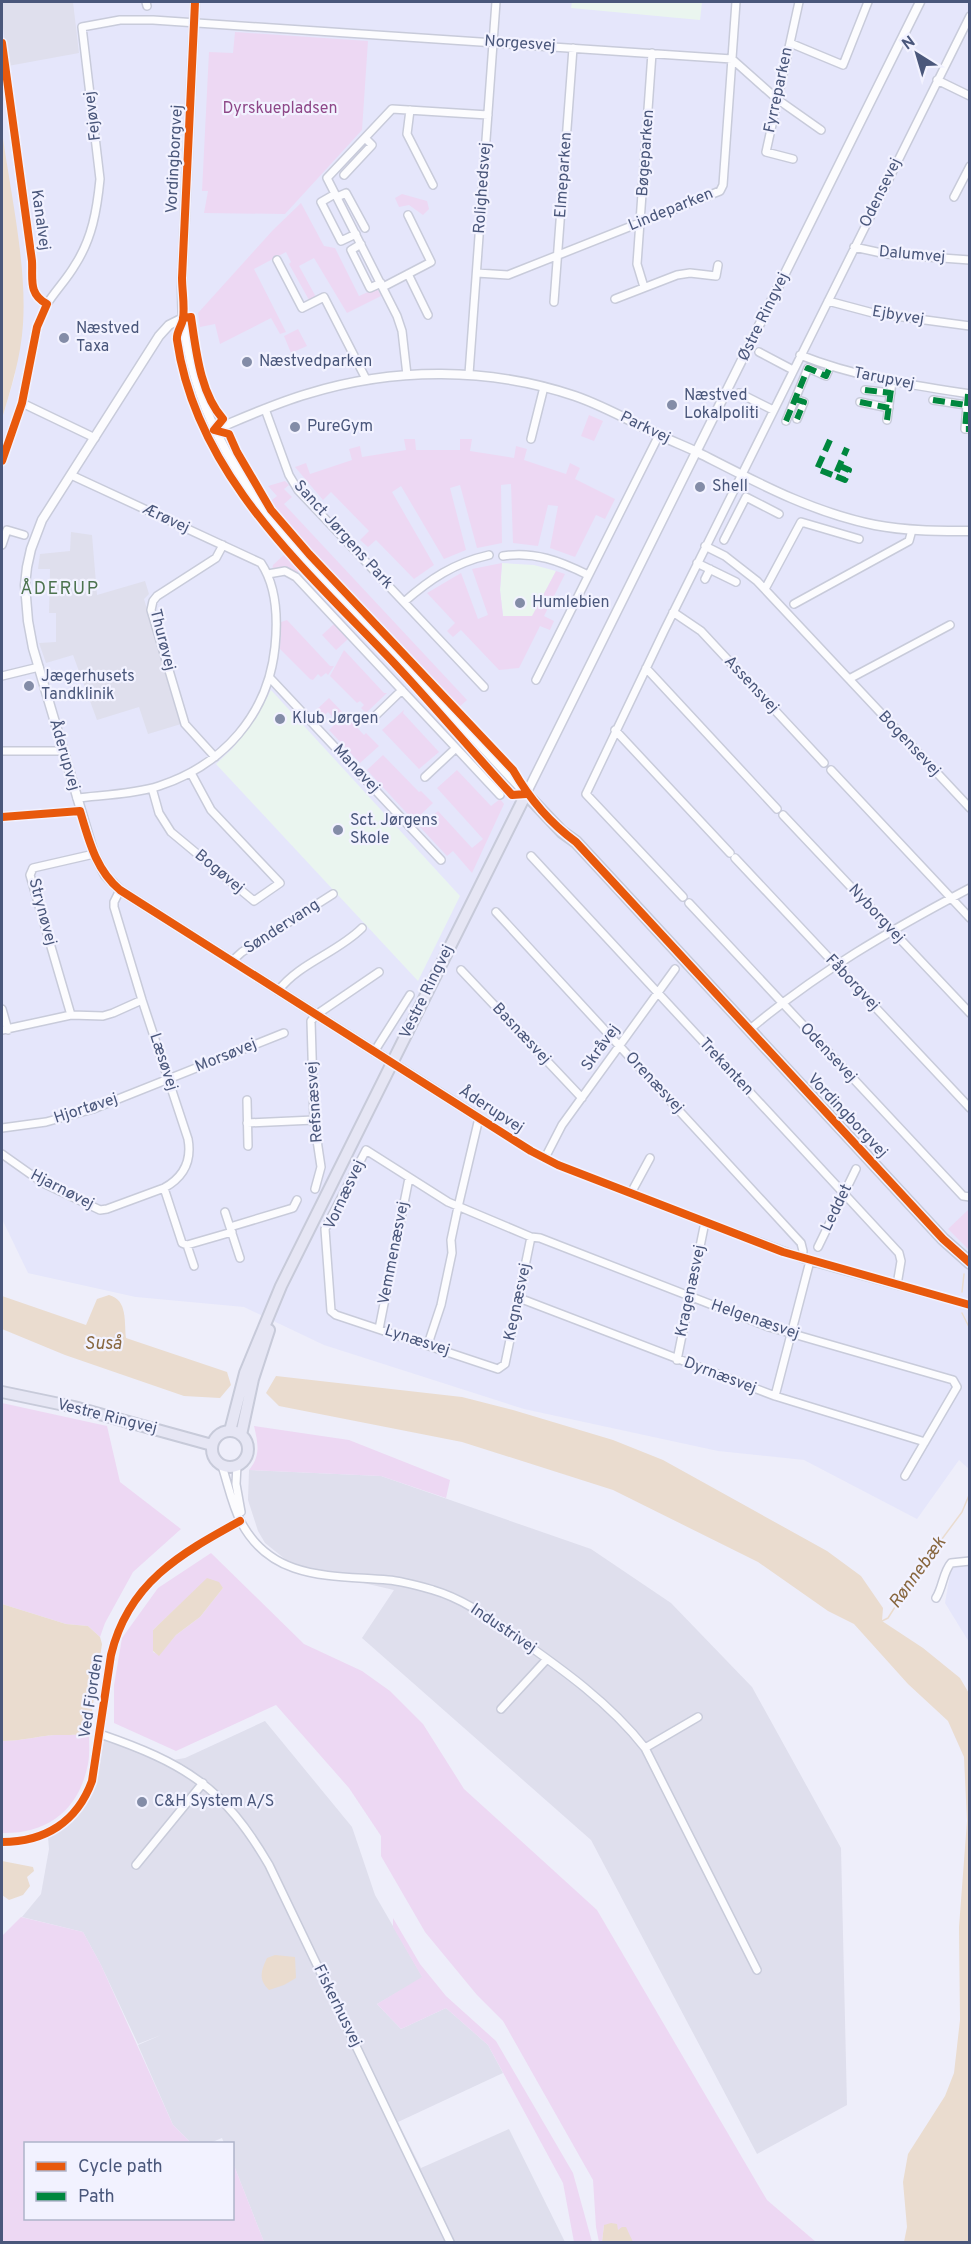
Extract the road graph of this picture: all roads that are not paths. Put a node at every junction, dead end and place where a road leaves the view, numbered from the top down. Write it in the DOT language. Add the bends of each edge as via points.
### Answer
graph roads {
  1 [pos="195,2"];
  2 [pos="496,2"];
  3 [pos="736,2"];
  4 [pos="799,2"];
  5 [pos="868,2"];
  6 [pos="920,2"];
  7 [pos="969,16"];
  8 [pos="194,22"];
  9 [pos="493,42"];
  10 [pos="2,43"];
  11 [pos="790,43"];
  12 [pos="573,48"];
  13 [pos="652,53"];
  14 [pos="732,59"];
  15 [pos="937,80"];
  16 [pos="969,96"];
  17 [pos="777,99"];
  18 [pos="410,110"];
  19 [pos="488,115"];
  20 [pos="821,130"];
  21 [pos="364,138"];
  22 [pos="792,159"];
  23 [pos="969,166"];
  24 [pos="344,175"];
  25 [pos="434,185"];
  26 [pos="336,196"];
  27 [pos="954,197"];
  28 [pos="408,215"];
  29 [pos="641,222"];
  30 [pos="365,228"];
  31 [pos="356,234"];
  32 [pos="361,244"];
  33 [pos="855,247"];
  34 [pos="558,255"];
  35 [pos="277,260"];
  36 [pos="969,260"];
  37 [pos="718,265"];
  38 [pos="477,273"];
  39 [pos="408,274"];
  40 [pos="382,285"];
  41 [pos="644,287"];
  42 [pos="615,299"];
  43 [pos="828,301"];
  44 [pos="554,302"];
  45 [pos="47,304"];
  46 [pos="428,315"];
  47 [pos="183,318"];
  48 [pos="969,326"];
  49 [pos="759,352"];
  50 [pos="800,355"];
  51 [pos="830,367"];
  52 [pos="793,369"];
  53 [pos="470,374"];
  54 [pos="407,375"];
  55 [pos="366,379"];
  56 [pos="892,382"];
  57 [pos="544,387"];
  58 [pos="865,390"];
  59 [pos="739,393"];
  60 [pos="891,393"];
  61 [pos="969,394"];
  62 [pos="795,399"];
  63 [pos="933,400"];
  64 [pos="860,402"];
  65 [pos="22,403"];
  66 [pos="966,405"];
  67 [pos="889,408"];
  68 [pos="265,409"];
  69 [pos="773,410"];
  70 [pos="797,419"];
  71 [pos="887,420"];
  72 [pos="786,421"];
  73 [pos="969,429"];
  74 [pos="214,430"];
  75 [pos="659,435"];
  76 [pos="95,438"];
  77 [pos="531,439"];
  78 [pos="697,452"];
  79 [pos="2,461"];
  80 [pos="71,475"];
  81 [pos="741,476"];
  82 [pos="626,478"];
  83 [pos="634,483"];
  84 [pos="722,514"];
  85 [pos="778,514"];
  86 [pos="734,520"];
  87 [pos="912,530"];
  88 [pos="969,531"];
  89 [pos="24,536"];
  90 [pos="859,539"];
  91 [pos="724,540"];
  92 [pos="2,545"];
  93 [pos="223,545"];
  94 [pos="705,546"];
  95 [pos="489,555"];
  96 [pos="502,556"];
  97 [pos="697,563"];
  98 [pos="710,569"];
  99 [pos="268,574"];
  100 [pos="588,575"];
  101 [pos="705,579"];
  102 [pos="736,582"];
  103 [pos="765,589"];
  104 [pos="405,602"];
  105 [pos="794,604"];
  106 [pos="673,612"];
  107 [pos="951,625"];
  108 [pos="39,667"];
  109 [pos="646,668"];
  110 [pos="2,676"];
  111 [pos="270,678"];
  112 [pos="849,679"];
  113 [pos="536,680"];
  114 [pos="484,687"];
  115 [pos="402,690"];
  116 [pos="371,720"];
  117 [pos="615,730"];
  118 [pos="456,748"];
  119 [pos="2,751"];
  120 [pos="63,751"];
  121 [pos="215,757"];
  122 [pos="824,763"];
  123 [pos="831,770"];
  124 [pos="190,773"];
  125 [pos="425,777"];
  126 [pos="152,788"];
  127 [pos="526,794"];
  128 [pos="501,795"];
  129 [pos="77,798"];
  130 [pos="969,808"];
  131 [pos="81,812"];
  132 [pos="2,817"];
  133 [pos="94,854"];
  134 [pos="531,856"];
  135 [pos="441,860"];
  136 [pos="969,888"];
  137 [pos="120,890"];
  138 [pos="333,894"];
  139 [pos="683,897"];
  140 [pos="951,898"];
  141 [pos="688,903"];
  142 [pos="496,912"];
  143 [pos="969,918"];
  144 [pos="362,928"];
  145 [pos="892,930"];
  146 [pos="232,961"];
  147 [pos="835,965"];
  148 [pos="675,969"];
  149 [pos="461,970"];
  150 [pos="379,972"];
  151 [pos="278,991"];
  152 [pos="657,994"];
  153 [pos="410,996"];
  154 [pos="142,1000"];
  155 [pos="781,1003"];
  156 [pos="2,1009"];
  157 [pos="969,1013"];
  158 [pos="71,1015"];
  159 [pos="316,1015"];
  160 [pos="4,1030"];
  161 [pos="749,1030"];
  162 [pos="284,1033"];
  163 [pos="619,1046"];
  164 [pos="374,1052"];
  165 [pos="392,1062"];
  166 [pos="168,1079"];
  167 [pos="582,1098"];
  168 [pos="247,1100"];
  169 [pos="969,1108"];
  170 [pos="476,1116"];
  171 [pos="314,1120"];
  172 [pos="247,1123"];
  173 [pos="2,1128"];
  174 [pos="248,1146"];
  175 [pos="366,1150"];
  176 [pos="2,1154"];
  177 [pos="545,1158"];
  178 [pos="650,1158"];
  179 [pos="856,1169"];
  180 [pos="410,1178"];
  181 [pos="164,1188"];
  182 [pos="315,1189"];
  183 [pos="844,1192"];
  184 [pos="631,1193"];
  185 [pos="969,1197"];
  186 [pos="297,1200"];
  187 [pos="126,1202"];
  188 [pos="458,1207"];
  189 [pos="225,1212"];
  190 [pos="705,1222"];
  191 [pos="231,1229"];
  192 [pos="531,1237"];
  193 [pos="187,1245"];
  194 [pos="818,1247"];
  195 [pos="240,1258"];
  196 [pos="802,1258"];
  197 [pos="810,1261"];
  198 [pos="969,1263"];
  199 [pos="194,1266"];
  200 [pos="897,1285"];
  201 [pos="690,1297"];
  202 [pos="519,1298"];
  203 [pos="969,1305"];
  204 [pos="331,1311"];
  205 [pos="379,1329"];
  206 [pos="790,1333"];
  207 [pos="428,1344"];
  208 [pos="677,1360"];
  209 [pos="503,1367"];
  210 [pos="2,1392"];
  211 [pos="775,1396"];
  212 [pos="236,1433"];
  213 [pos="925,1442"];
  214 [pos="212,1444"];
  215 [pos="222,1466"];
  216 [pos="237,1466"];
  217 [pos="905,1476"];
  218 [pos="240,1521"];
  219 [pos="969,1561"];
  220 [pos="936,1598"];
  221 [pos="547,1659"];
  222 [pos="501,1709"];
  223 [pos="698,1717"];
  224 [pos="100,1734"];
  225 [pos="645,1748"];
  226 [pos="203,1783"];
  227 [pos="2,1842"];
  228 [pos="136,1865"];
  229 [pos="757,1970"];
  230 [pos="450,2242"];
  1 -- 8 [label="street, Vordingborgvej"];
  2 -- 9 [label="street, Rolighedsvej"];
  3 -- 14 [label="street, Lindeparken"];
  4 -- 11 [label="street, Fyrreparken"];
  5 -- 11 [label="street" via="843,65"];
  6 -- 78 [label="street, Østre Ringvej"];
  7 -- 15 [label="street, Odensevej"];
  8 -- 9 [label="street, Norgesvej"];
  8 -- 45 [label="street, Fejøvej" via="120,20 82,27 100,179 98,204 86,245"];
  8 -- 47 [label="street, Vordingborgvej"];
  9 -- 12 [label="street, Norgesvej"];
  9 -- 19 [label="street, Rolighedsvej"];
  10 -- 45 [label="street, Kanalvej" via="34,292"];
  11 -- 17 [label="street, Fyrreparken"];
  12 -- 13 [label="street, Norgesvej"];
  12 -- 34 [label="street, Elmeparken"];
  13 -- 14 [label="street, Norgesvej"];
  13 -- 29 [label="street, Bøgeparken"];
  14 -- 17 [label="street"];
  14 -- 29 [label="street, Lindeparken" via="720,191"];
  15 -- 16 [label="street"];
  15 -- 33 [label="street, Odensevej"];
  17 -- 20 [label="street"];
  17 -- 22 [label="street, Fyrreparken" via="766,152"];
  18 -- 19 [label="street"];
  18 -- 21 [label="street" via="392,109"];
  18 -- 25 [label="street" via="407,134"];
  19 -- 38 [label="street, Rolighedsvej"];
  21 -- 24 [label="street" via="372,145"];
  21 -- 26 [label="street" via="327,178"];
  23 -- 27 [label="street"];
  26 -- 30 [label="street" via="346,193"];
  26 -- 31 [label="street"];
  26 -- 31 [label="street" via="321,202 341,241"];
  28 -- 39 [label="street" via="431,262"];
  29 -- 34 [label="street, Lindeparken"];
  29 -- 41 [label="street, Bøgeparken" via="637,264"];
  31 -- 32 [label="street"];
  32 -- 40 [label="street"];
  32 -- 40 [label="street" via="351,250 360,269 370,288"];
  33 -- 36 [label="street, Dalumvej" via="886,254"];
  33 -- 43 [label="street, Odensevej"];
  34 -- 38 [label="street, Lindeparken" via="508,275"];
  34 -- 44 [label="street, Elmeparken"];
  35 -- 55 [label="street" via="302,308 324,297"];
  37 -- 41 [label="street" via="716,276 690,273"];
  38 -- 53 [label="street, Rolighedsvej"];
  39 -- 40 [label="street"];
  39 -- 46 [label="street"];
  40 -- 54 [label="street" via="402,331"];
  41 -- 42 [label="street"];
  43 -- 48 [label="street, Ejbyvej" via="873,313"];
  43 -- 50 [label="street, Odensevej"];
  45 -- 65 [label="street" via="32,344"];
  47 -- 74 [label="street, Vordingborgvej" via="200,396"];
  47 -- 76 [label="street, Åderupvej" via="159,336"];
  49 -- 52 [label="street"];
  50 -- 51 [label="street, Tarupvej"];
  50 -- 52 [label="street, Odensevej"];
  51 -- 56 [label="street, Tarupvej"];
  51 -- 62 [label="street" via="826,376 808,368"];
  52 -- 69 [label="street, Odensevej"];
  53 -- 54 [label="street, Parkvej"];
  53 -- 57 [label="street, Parkvej"];
  54 -- 55 [label="street, Parkvej"];
  55 -- 68 [label="street, Parkvej"];
  56 -- 60 [label="street"];
  56 -- 61 [label="street, Tarupvej"];
  57 -- 75 [label="street, Parkvej" via="576,396"];
  57 -- 77 [label="street"];
  58 -- 60 [label="street"];
  59 -- 69 [label="street"];
  60 -- 67 [label="street"];
  61 -- 66 [label="street"];
  62 -- 70 [label="street" via="804,402"];
  62 -- 72 [label="street"];
  63 -- 66 [label="street"];
  64 -- 67 [label="street"];
  65 -- 76 [label="street"];
  65 -- 79 [label="street"];
  66 -- 73 [label="street" via="965,429"];
  67 -- 71 [label="street"];
  68 -- 74 [label="street, Parkvej"];
  68 -- 104 [label="street, Sanct Jørgens Park" via="298,490"];
  69 -- 81 [label="street, Odensevej"];
  74 -- 127 [label="street, Vordingborgvej" via="257,503"];
  75 -- 78 [label="street, Parkvej"];
  75 -- 83 [label="street"];
  76 -- 80 [label="street, Åderupvej"];
  78 -- 81 [label="street, Parkvej"];
  78 -- 127 [label="street, Østre Ringvej"];
  80 -- 93 [label="street, Ærøvej"];
  80 -- 108 [label="street, Åderupvej" via="42,520 27,567 28,621"];
  81 -- 84 [label="street, Odensevej"];
  81 -- 87 [label="street, Parkvej" via="838,516"];
  82 -- 83 [label="street"];
  83 -- 100 [label="street"];
  84 -- 86 [label="street"];
  84 -- 94 [label="street, Odensevej"];
  85 -- 86 [label="street" via="746,497"];
  86 -- 91 [label="street"];
  87 -- 88 [label="street, Parkvej"];
  87 -- 105 [label="street" via="909,541"];
  89 -- 92 [label="street" via="7,530"];
  90 -- 103 [label="street" via="801,522"];
  93 -- 99 [label="street, Ærøvej" via="261,563"];
  93 -- 121 [label="street, Thurøvej" via="216,558 157,596 151,606 185,724"];
  94 -- 97 [label="street, Odensevej"];
  94 -- 103 [label="street, Bogensevej" via="742,568"];
  95 -- 104 [label="street, Sanct Jørgens Park" via="451,567"];
  96 -- 100 [label="street" via="534,555"];
  97 -- 98 [label="street"];
  97 -- 106 [label="street, Odensevej"];
  98 -- 101 [label="street"];
  98 -- 102 [label="street"];
  99 -- 111 [label="street" via="277,627"];
  99 -- 115 [label="street" via="285,571 296,577"];
  100 -- 113 [label="street"];
  103 -- 112 [label="street, Bogensevej"];
  104 -- 114 [label="street, Sanct Jørgens Park"];
  106 -- 109 [label="street, Odensevej"];
  106 -- 122 [label="street, Assensvej" via="700,631"];
  107 -- 112 [label="street"];
  108 -- 110 [label="street"];
  108 -- 120 [label="street, Åderupvej"];
  109 -- 117 [label="street, Odensevej"];
  109 -- 145 [label="street, Nyborgvej"];
  111 -- 121 [label="street" via="251,718"];
  111 -- 135 [label="street, Manøvej"];
  112 -- 130 [label="street, Bogensevej"];
  115 -- 116 [label="street"];
  115 -- 118 [label="street"];
  117 -- 139 [label="street, Odensevej" via="586,794"];
  117 -- 147 [label="street, Fåborgvej"];
  118 -- 125 [label="street"];
  118 -- 128 [label="street"];
  119 -- 120 [label="street"];
  120 -- 129 [label="street, Åderupvej"];
  121 -- 124 [label="street"];
  123 -- 140 [label="street"];
  124 -- 126 [label="street"];
  124 -- 126 [label="street, Bogøvej" via="211,810 280,883 254,901 171,832 159,813"];
  126 -- 129 [label="street"];
  127 -- 161 [label="main road, Vordingborgvej" via="578,854"];
  127 -- 165 [label="main road, Vestre Ringvej"];
  129 -- 131 [label="street, Åderupvej"];
  131 -- 132 [label="street"];
  131 -- 133 [label="street, Åderupvej"];
  133 -- 137 [label="street, Åderupvej" via="105,875"];
  133 -- 158 [label="street, Strynøvej" via="33,868 30,875"];
  134 -- 152 [label="street, Trekanten"];
  136 -- 140 [label="street"];
  137 -- 146 [label="street, Åderupvej"];
  137 -- 154 [label="street, Læsøvej" via="114,907"];
  138 -- 146 [label="street, Søndervang"];
  140 -- 143 [label="street"];
  140 -- 145 [label="street"];
  141 -- 155 [label="street, Odensevej"];
  142 -- 163 [label="street, Orenæsvej"];
  144 -- 151 [label="street" via="285,980"];
  145 -- 147 [label="street"];
  145 -- 157 [label="street, Nyborgvej"];
  146 -- 151 [label="street, Åderupvej"];
  147 -- 155 [label="street"];
  147 -- 169 [label="street, Fåborgvej"];
  148 -- 152 [label="street, Skråvej"];
  149 -- 167 [label="street, Basnæsvej"];
  150 -- 159 [label="street"];
  151 -- 159 [label="street, Åderupvej"];
  152 -- 163 [label="street, Skråvej"];
  152 -- 183 [label="street, Trekanten"];
  153 -- 164 [label="street"];
  154 -- 158 [label="street" via="102,1016"];
  154 -- 166 [label="street, Læsøvej"];
  155 -- 161 [label="street"];
  155 -- 185 [label="street, Odensevej" via="963,1196"];
  156 -- 160 [label="street"];
  158 -- 160 [label="street"];
  159 -- 164 [label="street, Åderupvej"];
  159 -- 171 [label="street, Refsnæsvej" via="311,1021"];
  161 -- 198 [label="main road, Vordingborgvej"];
  162 -- 166 [label="street, Morsøvej"];
  163 -- 167 [label="street, Skråvej"];
  163 -- 196 [label="street, Orenæsvej" via="801,1243"];
  164 -- 165 [label="street, Åderupvej"];
  165 -- 170 [label="street, Åderupvej"];
  165 -- 212 [label="main road, Vestre Ringvej" via="281,1286 253,1352"];
  166 -- 173 [label="street, Hjortøvej" via="82,1113"];
  166 -- 181 [label="street, Læsøvej" via="190,1149 181,1176"];
  167 -- 177 [label="street, Skråvej"];
  168 -- 172 [label="street"];
  170 -- 177 [label="street, Åderupvej"];
  170 -- 188 [label="street"];
  171 -- 172 [label="street"];
  171 -- 182 [label="street, Refsnæsvej" via="321,1167"];
  172 -- 174 [label="street"];
  175 -- 180 [label="street, Helgenæsvej"];
  175 -- 204 [label="street, Vornæsvej" via="325,1229"];
  176 -- 187 [label="street, Hjarnøvej" via="43,1183 100,1210"];
  177 -- 184 [label="street, Åderupvej"];
  178 -- 184 [label="street"];
  179 -- 183 [label="street, Leddet"];
  180 -- 188 [label="street, Helgenæsvej"];
  180 -- 205 [label="street, Vemmenæsvej"];
  181 -- 187 [label="street, Læsøvej"];
  181 -- 193 [label="street" via="182,1243"];
  183 -- 194 [label="street, Leddet"];
  183 -- 200 [label="street, Trekanten" via="899,1253"];
  184 -- 190 [label="street, Åderupvej"];
  186 -- 191 [label="street" via="292,1208"];
  188 -- 192 [label="street, Helgenæsvej"];
  188 -- 207 [label="street" via="441,1305"];
  189 -- 191 [label="street"];
  190 -- 196 [label="street, Åderupvej"];
  190 -- 201 [label="street, Kragenæsvej"];
  191 -- 193 [label="street"];
  191 -- 195 [label="street"];
  192 -- 201 [label="street, Helgenæsvej"];
  192 -- 202 [label="street, Kegnæsvej"];
  193 -- 199 [label="street"];
  196 -- 197 [label="street, Åderupvej"];
  197 -- 200 [label="street, Åderupvej"];
  197 -- 206 [label="street"];
  200 -- 203 [label="street, Åderupvej"];
  201 -- 206 [label="street, Helgenæsvej"];
  201 -- 208 [label="street, Kragenæsvej"];
  202 -- 208 [label="street, Dyrnæsvej"];
  202 -- 209 [label="street, Kegnæsvej"];
  204 -- 205 [label="street, Lynæsvej"];
  205 -- 207 [label="street, Lynæsvej"];
  206 -- 211 [label="street"];
  206 -- 213 [label="street, Helgenæsvej" via="953,1380 957,1387"];
  207 -- 209 [label="street, Lynæsvej"];
  208 -- 211 [label="street, Dyrnæsvej"];
  210 -- 214 [label="main road, Vestre Ringvej"];
  211 -- 213 [label="street, Dyrnæsvej"];
  212 -- 214 [label="main road" via="221,1434"];
  212 -- 216 [label="main road" via="245,1440 248,1451"];
  213 -- 217 [label="street, Helgenæsvej"];
  214 -- 215 [label="main road" via="215,1459"];
  215 -- 216 [label="main road"];
  215 -- 218 [label="street, Industrivej"];
  216 -- 218 [label="street"];
  218 -- 221 [label="street, Industrivej" via="265,1552 294,1569 317,1576 392,1580 433,1590 474,1607"];
  218 -- 224 [label="street, Ved Fjorden" via="174,1560 146,1586 128,1610 111,1655"];
  219 -- 220 [label="street" via="948,1566"];
  221 -- 222 [label="street"];
  221 -- 225 [label="street, Industrivej" via="598,1698"];
  223 -- 225 [label="street"];
  224 -- 226 [label="street, Fiskerhusvej" via="146,1750"];
  224 -- 227 [label="street, Ved Fjorden" via="92,1781 75,1812 61,1826 40,1836"];
  225 -- 229 [label="street, Industrivej"];
  226 -- 228 [label="street"];
  226 -- 230 [label="street, Fiskerhusvej" via="237,1816 269,1865"];
}
